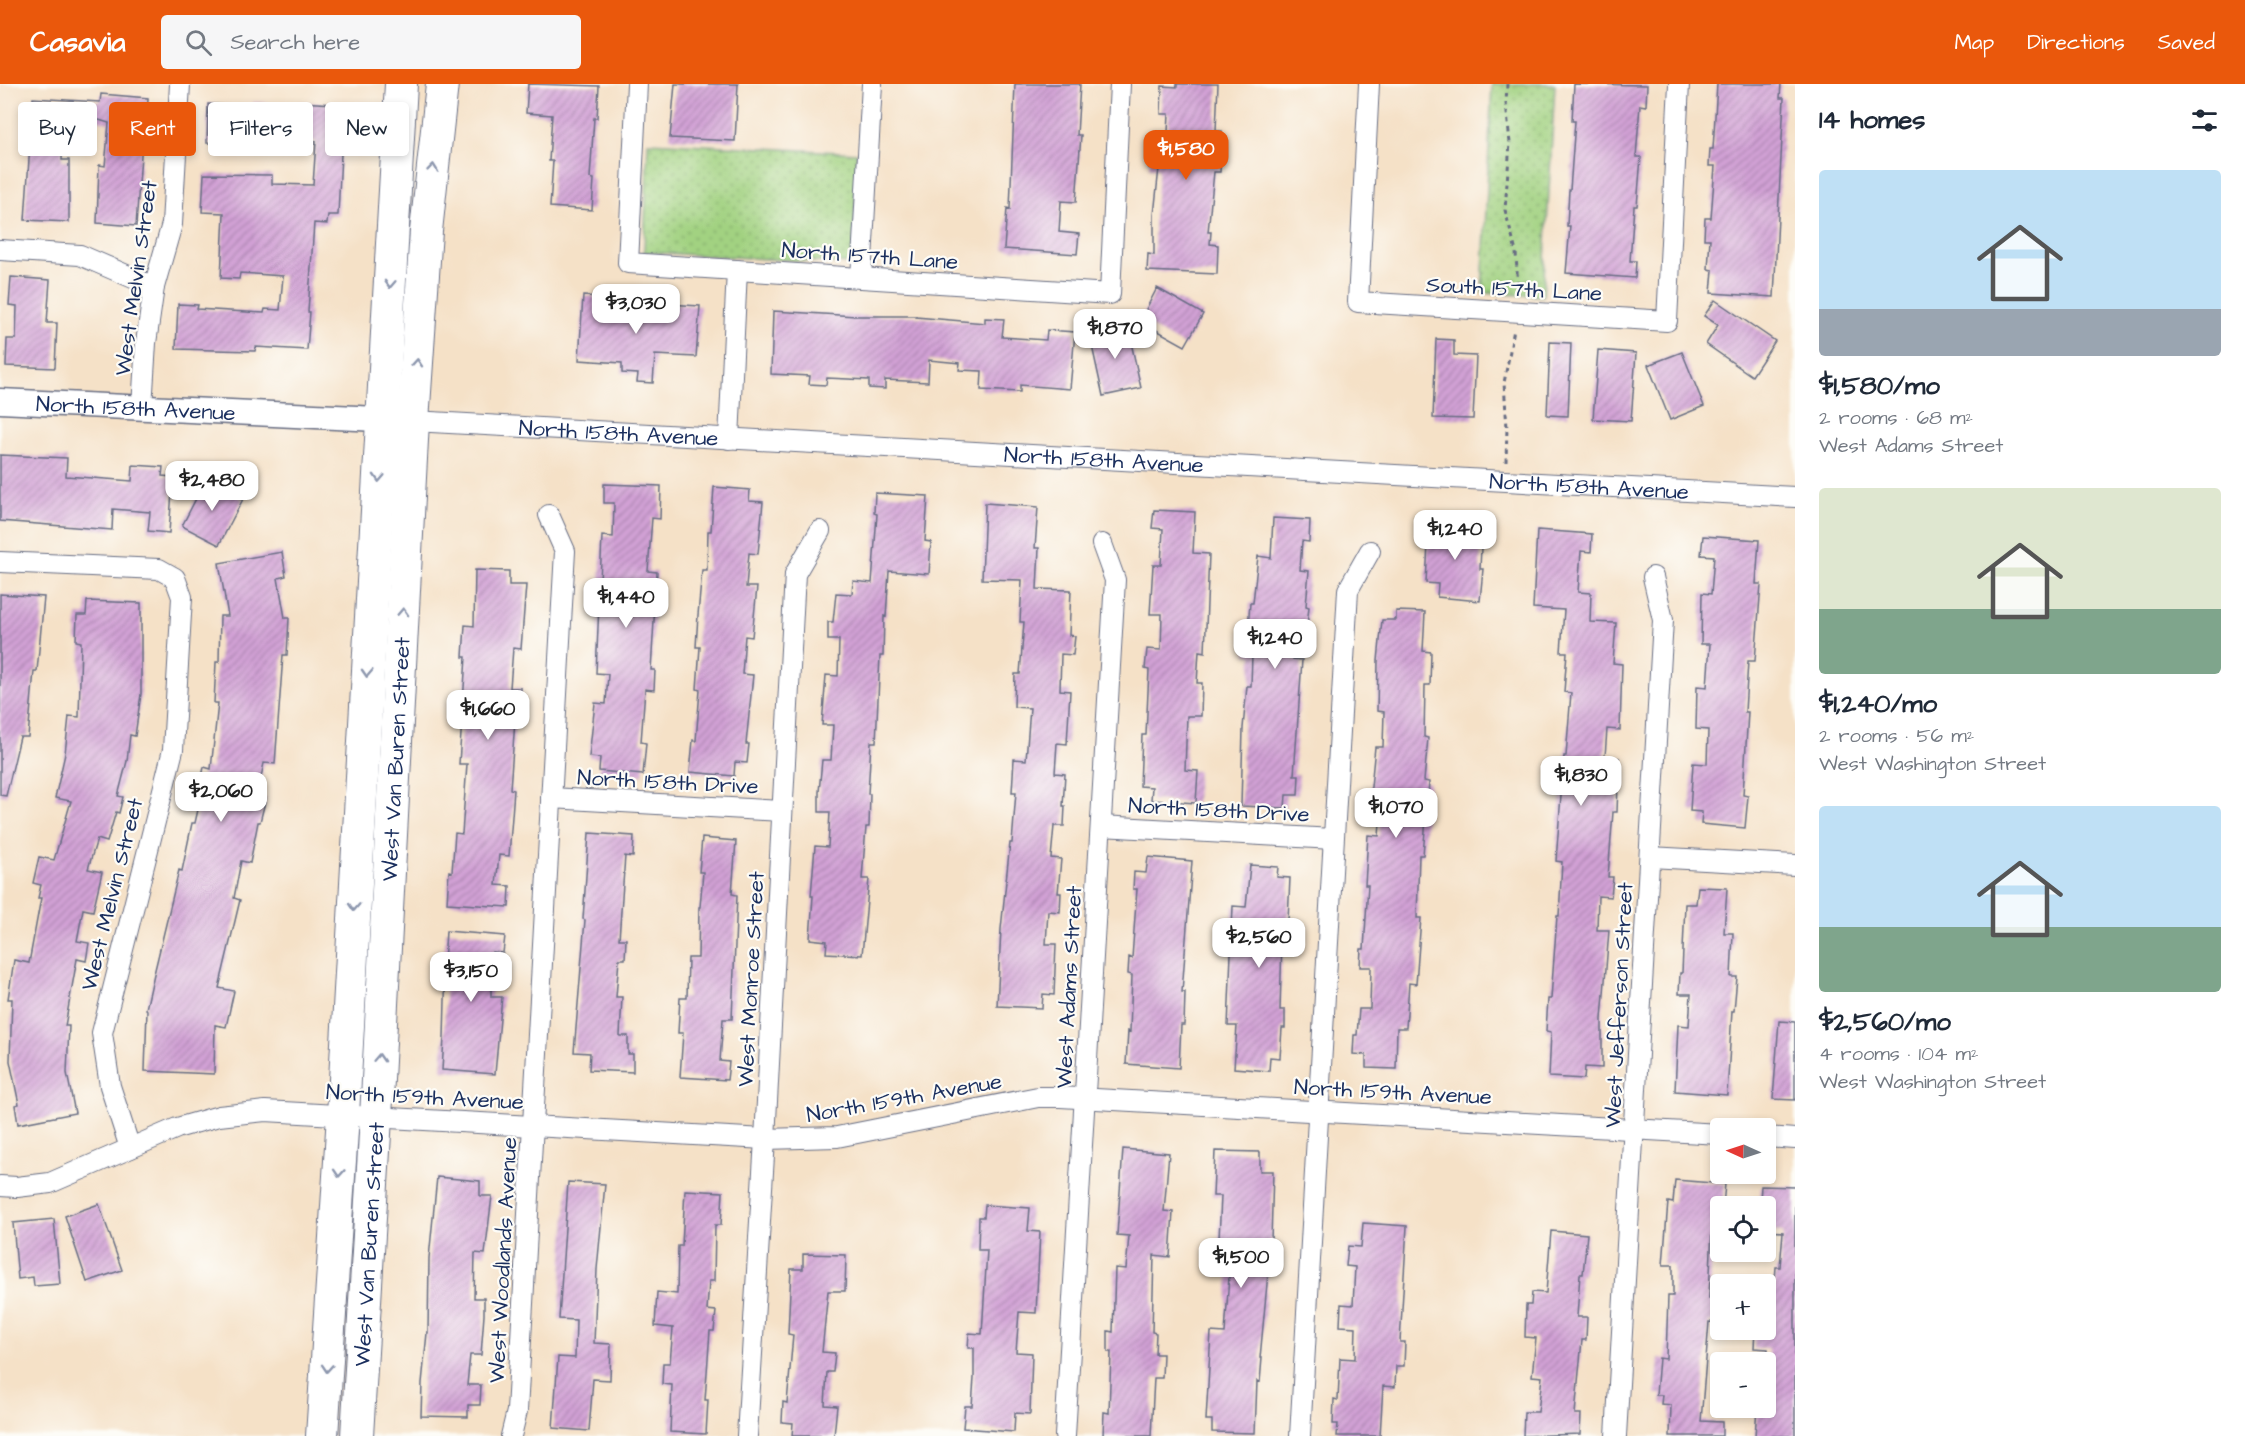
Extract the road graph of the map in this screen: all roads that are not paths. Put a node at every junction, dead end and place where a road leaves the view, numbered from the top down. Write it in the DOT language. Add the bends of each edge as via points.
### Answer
graph roads {
  1 [pos="180,84"];
  2 [pos="401,84"];
  3 [pos="442,84"];
  4 [pos="637,84"];
  5 [pos="872,84"];
  6 [pos="1120,84"];
  7 [pos="1369,84"];
  8 [pos="1679,84"];
  9 [pos="0,250"];
  10 [pos="737,270"];
  11 [pos="861,278"];
  12 [pos="154,287"];
  13 [pos="0,401"];
  14 [pos="142,407"];
  15 [pos="382,420"];
  16 [pos="413,421"];
  17 [pos="729,439"];
  18 [pos="1795,497"];
  19 [pos="549,515"];
  20 [pos="820,531"];
  21 [pos="1102,544"];
  22 [pos="1370,551"];
  23 [pos="0,562"];
  24 [pos="1653,577"];
  25 [pos="551,798"];
  26 [pos="782,812"];
  27 [pos="1101,826"];
  28 [pos="1333,839"];
  29 [pos="1650,857"];
  30 [pos="1795,865"];
  31 [pos="1086,1098"];
  32 [pos="1317,1110"];
  33 [pos="343,1115"];
  34 [pos="376,1117"];
  35 [pos="533,1126"];
  36 [pos="1635,1130"];
  37 [pos="1710,1134"];
  38 [pos="1776,1137"];
  39 [pos="1795,1138"];
  40 [pos="765,1139"];
  41 [pos="130,1148"];
  42 [pos="0,1186"];
  43 [pos="322,1436"];
  44 [pos="357,1436"];
  45 [pos="512,1436"];
  46 [pos="747,1436"];
  47 [pos="1065,1436"];
  48 [pos="1300,1436"];
  49 [pos="1616,1436"];
  1 -- 12 [label="street, West Melvin Street" via="172,224"];
  2 -- 15 [label="main road, West Van Buren Street, one-way"];
  16 -- 3 [label="main road, West Van Buren Street, one-way" via="426,231"];
  4 -- 10 [label="street, North 157th Lane" via="628,263"];
  5 -- 11 [label="street"];
  6 -- 11 [label="street, North 157th Lane" via="1110,294"];
  7 -- 8 [label="street, South 157th Lane" via="1358,302 1667,321"];
  9 -- 12 [label="street" via="80,255"];
  10 -- 11 [label="street, North 157th Lane"];
  10 -- 17 [label="street"];
  12 -- 14 [label="street, West Melvin Street"];
  13 -- 14 [label="street, North 158th Avenue"];
  14 -- 15 [label="street, North 158th Avenue"];
  15 -- 16 [label="street, North 158th Avenue"];
  15 -- 33 [label="main road, West Van Buren Street, one-way"];
  16 -- 17 [label="street, North 158th Avenue"];
  34 -- 16 [label="main road, West Van Buren Street, one-way"];
  17 -- 18 [label="street, North 158th Avenue"];
  19 -- 25 [label="street, West Woodlands Avenue" via="565,551"];
  20 -- 26 [label="street, West Monroe Street" via="795,574"];
  21 -- 27 [label="street, West Adams Street" via="1115,580"];
  22 -- 28 [label="street" via="1348,591"];
  23 -- 41 [label="street, West Melvin Street" via="159,569 175,578 182,597 173,750 102,1033 110,1086"];
  24 -- 29 [label="street, West Jefferson Street" via="1663,620"];
  25 -- 26 [label="street, North 158th Drive"];
  25 -- 35 [label="street, West Woodlands Avenue"];
  26 -- 40 [label="street, West Monroe Street"];
  27 -- 28 [label="street, North 158th Drive"];
  27 -- 31 [label="street, West Adams Street"];
  28 -- 32 [label="street"];
  29 -- 30 [label="street"];
  29 -- 36 [label="street, West Jefferson Street"];
  31 -- 32 [label="street, North 159th Avenue"];
  31 -- 40 [label="street, North 159th Avenue" via="1038,1097 837,1137"];
  31 -- 47 [label="street, West Adams Street"];
  32 -- 36 [label="street, North 159th Avenue"];
  32 -- 48 [label="street"];
  33 -- 34 [label="street, North 159th Avenue"];
  33 -- 41 [label="street, North 159th Avenue" via="227,1114 177,1128"];
  33 -- 43 [label="main road, West Van Buren Street, one-way"];
  34 -- 35 [label="street, North 159th Avenue"];
  34 -- 44 [label="main road, West Van Buren Street"];
  35 -- 40 [label="street, North 159th Avenue"];
  35 -- 45 [label="street, West Woodlands Avenue" via="517,1411"];
  36 -- 37 [label="street, North 159th Avenue"];
  36 -- 49 [label="street, West Jefferson Street"];
  38 -- 39 [label="street"];
  40 -- 46 [label="street, West Monroe Street"];
  41 -- 42 [label="street, North 159th Avenue" via="50,1183"];
}
